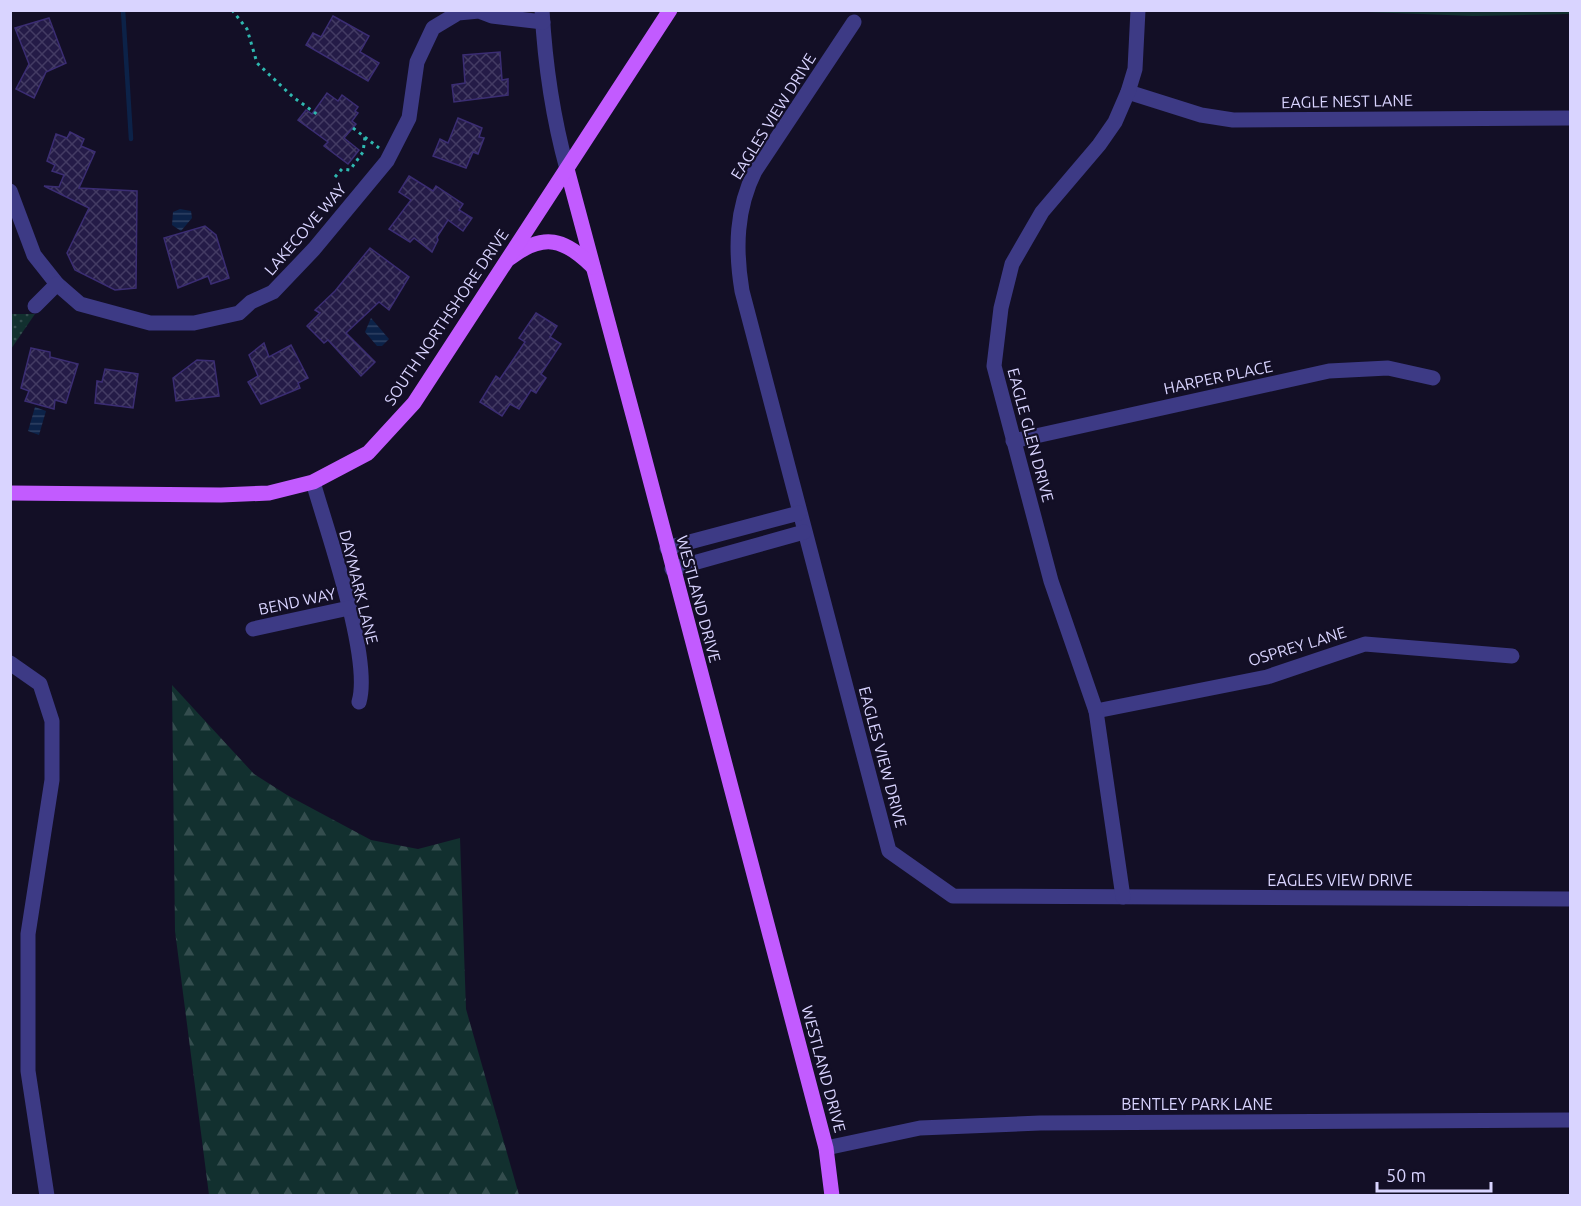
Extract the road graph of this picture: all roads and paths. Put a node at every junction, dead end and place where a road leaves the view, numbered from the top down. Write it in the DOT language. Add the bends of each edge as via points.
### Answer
graph roads {
  1 [pos="232,10"];
  2 [pos="670,10"];
  3 [pos="1138,10"];
  4 [pos="479,11"];
  5 [pos="542,16"];
  6 [pos="854,22"];
  7 [pos="1128,92"];
  8 [pos="318,115"];
  9 [pos="1570,118"];
  10 [pos="353,128"];
  11 [pos="365,137"];
  12 [pos="390,157"];
  13 [pos="567,169"];
  14 [pos="334,177"];
  15 [pos="10,191"];
  16 [pos="505,261"];
  17 [pos="594,268"];
  18 [pos="57,284"];
  19 [pos="35,306"];
  20 [pos="1433,378"];
  21 [pos="1012,441"];
  22 [pos="313,482"];
  23 [pos="10,493"];
  24 [pos="799,513"];
  25 [pos="804,532"];
  26 [pos="667,548"];
  27 [pos="672,569"];
  28 [pos="349,608"];
  29 [pos="253,628"];
  30 [pos="1512,656"];
  31 [pos="10,663"];
  32 [pos="359,702"];
  33 [pos="1096,711"];
  34 [pos="1123,897"];
  35 [pos="1570,899"];
  36 [pos="1570,1120"];
  37 [pos="826,1148"];
  38 [pos="47,1196"];
  39 [pos="832,1196"];
  1 -- 8 [label="path" via="247,29 257,63"];
  2 -- 13 [label="main road, SOUTH NORTHSHORE DRIVE"];
  3 -- 7 [label="street, EAGLE GLEN DRIVE" via="1135,69"];
  4 -- 5 [label="street, LAKECOVE WAY" via="492,16"];
  4 -- 12 [label="street, LAKECOVE WAY" via="458,13 433,28 417,62 409,118"];
  5 -- 13 [label="street, WESTLAND DRIVE" via="545,57"];
  6 -- 24 [label="street, EAGLES VIEW DRIVE" via="755,171 744,197 736,244 742,291"];
  7 -- 9 [label="street, EAGLE NEST LANE" via="1201,115 1233,120"];
  7 -- 21 [label="street, EAGLE GLEN DRIVE" via="1099,145 1042,213 1012,264 993,366"];
  10 -- 11 [label="path"];
  11 -- 12 [label="path"];
  11 -- 14 [label="path" via="363,152 350,170 342,169"];
  12 -- 18 [label="street, LAKECOVE WAY" via="273,292 251,302 239,313 194,323 150,323 80,304"];
  13 -- 16 [label="main road, SOUTH NORTHSHORE DRIVE"];
  13 -- 17 [label="main road, WESTLAND DRIVE"];
  15 -- 18 [label="street, LAKECOVE WAY" via="34,255"];
  16 -- 17 [label="main road" via="531,245 548,241 573,249"];
  16 -- 22 [label="main road, SOUTH NORTHSHORE DRIVE" via="414,403 368,453"];
  17 -- 26 [label="main road, WESTLAND DRIVE"];
  18 -- 19 [label="street"];
  20 -- 21 [label="street, HARPER PLACE" via="1388,368 1329,371"];
  21 -- 33 [label="street, EAGLE GLEN DRIVE" via="1051,581"];
  22 -- 23 [label="main road, SOUTH NORTHSHORE DRIVE" via="269,493 222,495"];
  22 -- 28 [label="street, DAYMARK LANE"];
  24 -- 25 [label="street, EAGLES VIEW DRIVE"];
  24 -- 26 [label="street"];
  25 -- 27 [label="street"];
  25 -- 34 [label="street, EAGLES VIEW DRIVE" via="889,851 953,896"];
  26 -- 27 [label="main road, WESTLAND DRIVE"];
  27 -- 37 [label="main road, WESTLAND DRIVE"];
  28 -- 29 [label="street, BEND WAY"];
  28 -- 32 [label="street, DAYMARK LANE" via="364,686"];
  30 -- 33 [label="street, OSPREY LANE" via="1365,644 1267,677"];
  31 -- 38 [label="street" via="40,684 52,722 52,780 28,934 28,1071"];
  33 -- 34 [label="street, EAGLE GLEN DRIVE"];
  34 -- 35 [label="street, EAGLES VIEW DRIVE"];
  36 -- 37 [label="street, BENTLEY PARK LANE" via="1040,1123 920,1128"];
  37 -- 39 [label="main road, WESTLAND DRIVE"];
}
